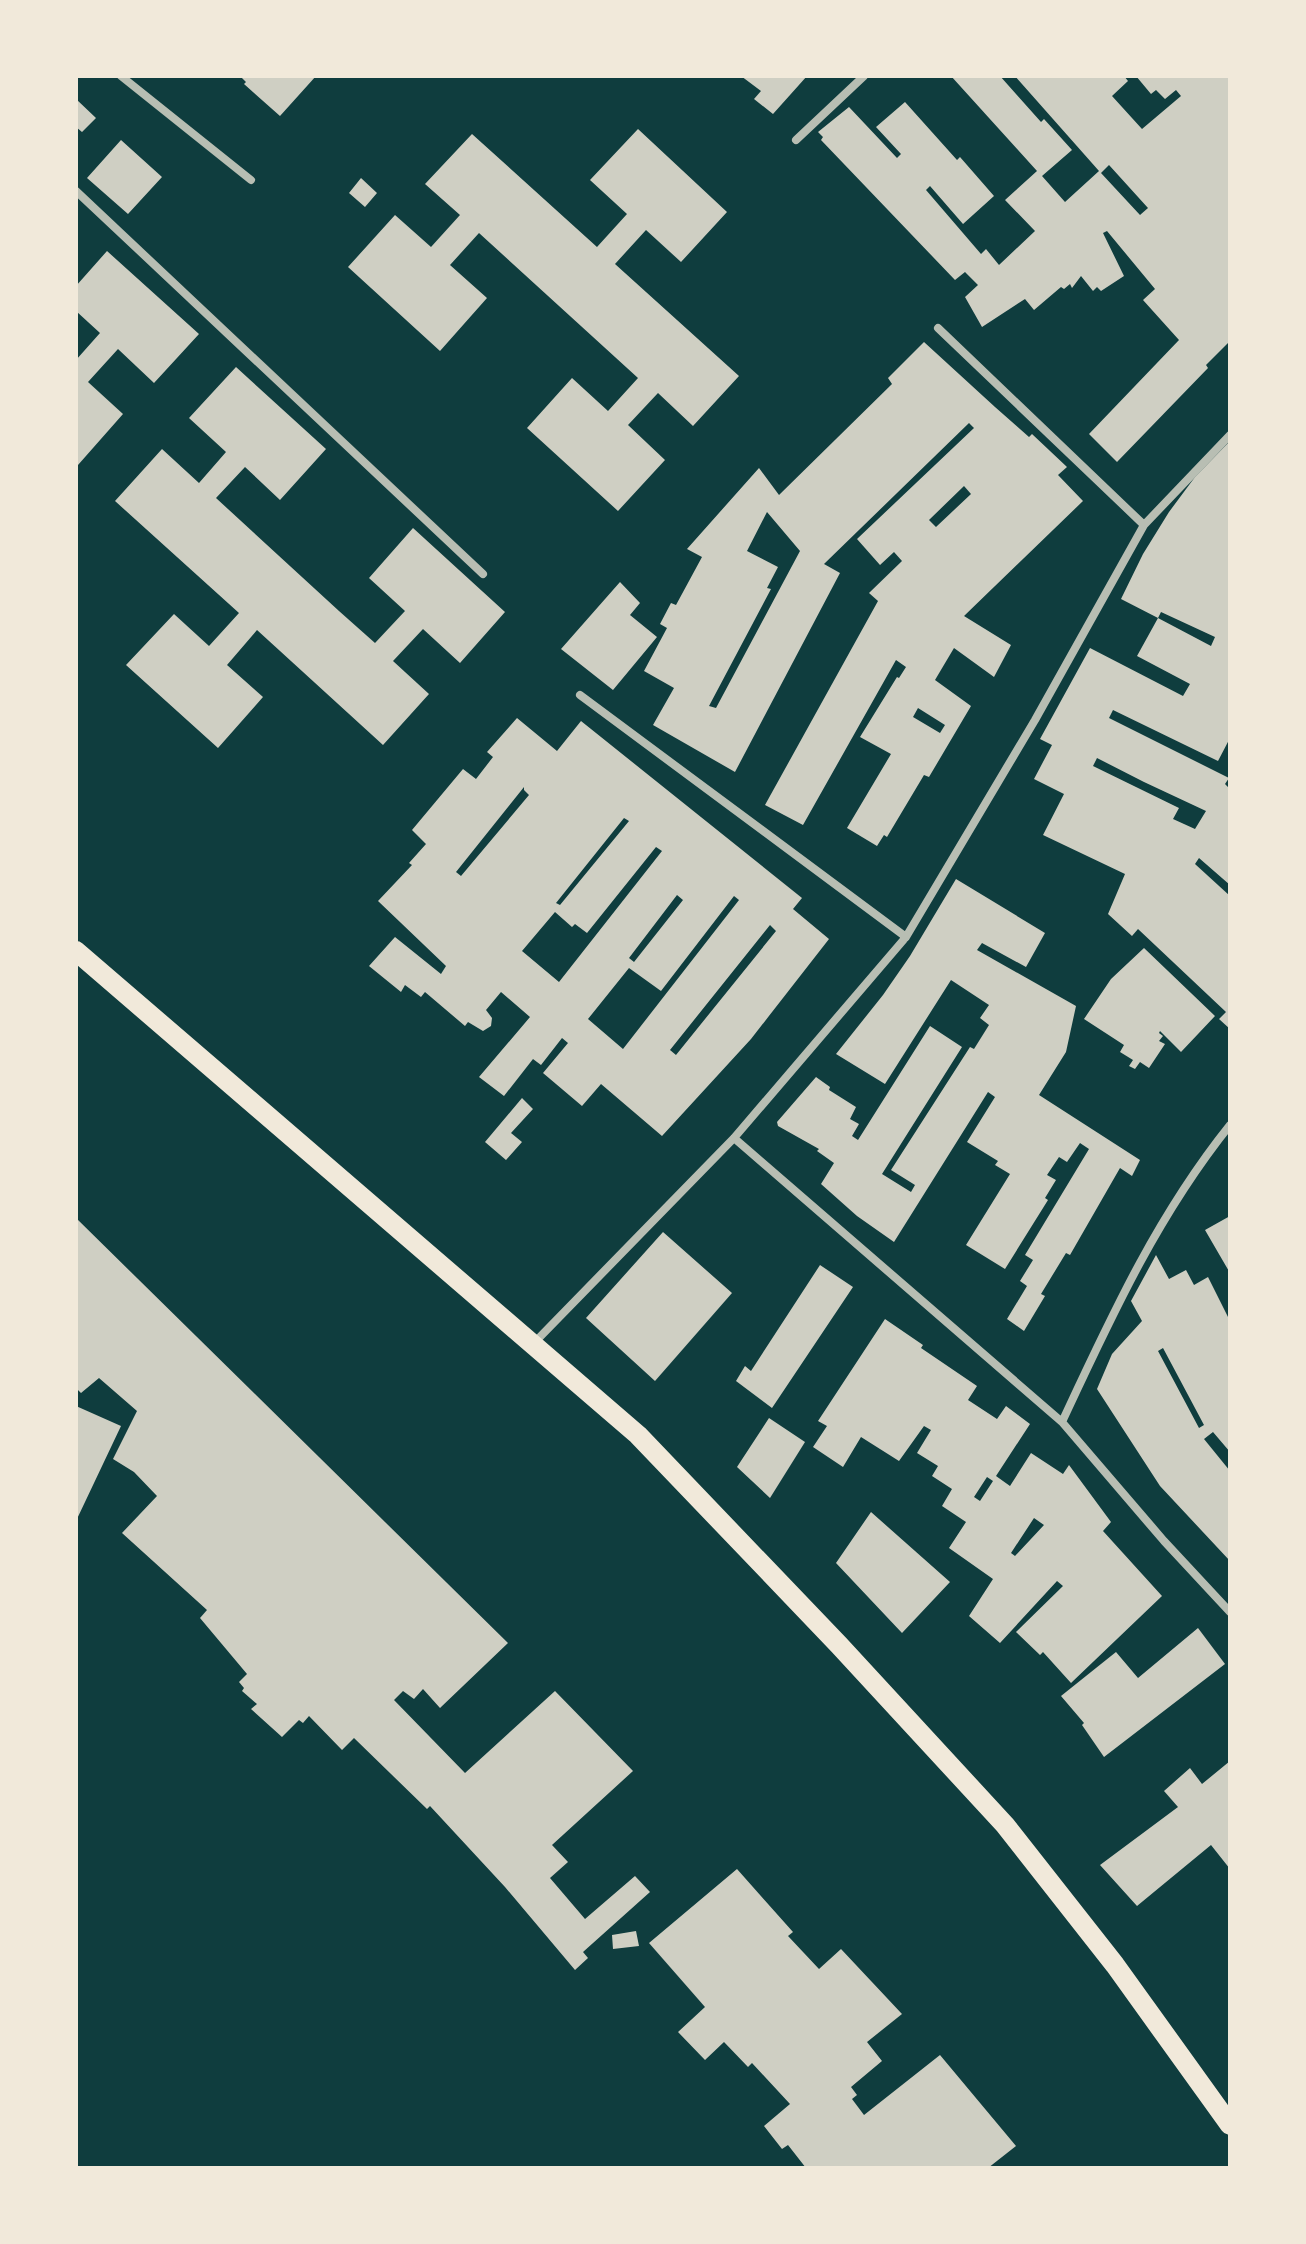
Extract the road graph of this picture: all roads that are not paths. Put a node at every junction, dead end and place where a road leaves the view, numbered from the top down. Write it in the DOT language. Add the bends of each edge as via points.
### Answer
graph roads {
  1 [pos="121,76"];
  2 [pos="864,76"];
  3 [pos="796,140"];
  4 [pos="251,180"];
  5 [pos="76,191"];
  6 [pos="938,328"];
  7 [pos="1230,435"];
  8 [pos="1144,525"];
  9 [pos="483,574"];
  10 [pos="580,695"];
  11 [pos="906,937"];
  12 [pos="76,951"];
  13 [pos="1230,1125"];
  14 [pos="734,1138"];
  15 [pos="533,1345"];
  16 [pos="1062,1422"];
  17 [pos="1230,1612"];
  18 [pos="1230,2125"];
  1 -- 4 [label="street"];
  2 -- 3 [label="street"];
  5 -- 9 [label="street"];
  6 -- 8 [label="street"];
  7 -- 8 [label="street"];
  8 -- 11 [label="street"];
  10 -- 11 [label="street"];
  11 -- 14 [label="street"];
  12 -- 15 [label="main road"];
  13 -- 16 [label="street" via="1199,1164 1129,1279"];
  14 -- 15 [label="street"];
  14 -- 16 [label="street"];
  15 -- 18 [label="main road" via="638,1435 1005,1825"];
  16 -- 17 [label="street"];
}
